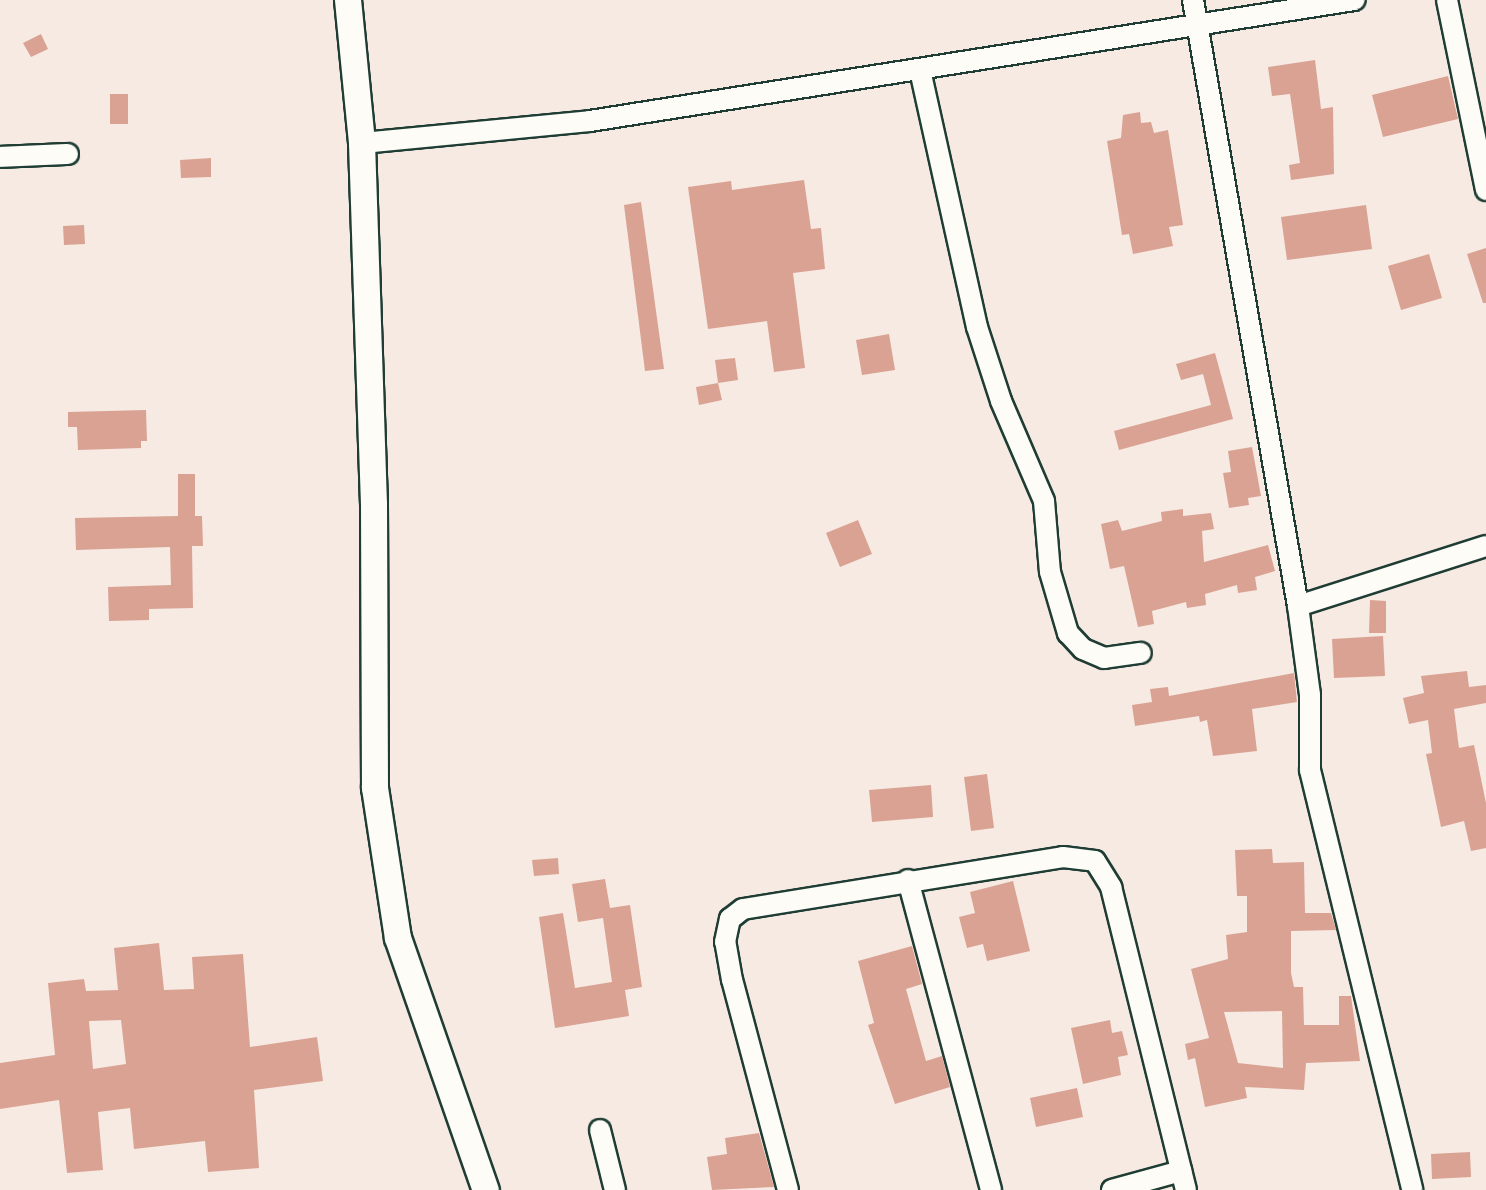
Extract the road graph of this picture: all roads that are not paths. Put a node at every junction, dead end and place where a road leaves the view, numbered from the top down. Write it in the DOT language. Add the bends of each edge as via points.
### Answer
graph roads {
  1 [pos="348,0"];
  2 [pos="1193,0"];
  3 [pos="1354,0"];
  4 [pos="1447,0"];
  5 [pos="1196,27"];
  6 [pos="920,70"];
  7 [pos="362,143"];
  8 [pos="68,154"];
  9 [pos="0,157"];
  10 [pos="1486,190"];
  11 [pos="1486,546"];
  12 [pos="1298,606"];
  13 [pos="1141,653"];
  14 [pos="908,880"];
  15 [pos="600,1130"];
  16 [pos="1183,1180"];
  17 [pos="486,1190"];
  18 [pos="615,1190"];
  19 [pos="788,1190"];
  20 [pos="991,1190"];
  21 [pos="1112,1190"];
  22 [pos="1412,1190"];
  1 -- 7 [label="main road"];
  2 -- 5 [label="street"];
  3 -- 5 [label="street"];
  4 -- 10 [label="street"];
  5 -- 6 [label="street"];
  5 -- 12 [label="street"];
  6 -- 7 [label="street" via="590,121"];
  6 -- 13 [label="street" via="977,327 1006,416 1044,501 1050,572 1068,633 1083,649 1104,658"];
  7 -- 17 [label="main road" via="377,804 398,938"];
  8 -- 9 [label="street"];
  11 -- 12 [label="street"];
  12 -- 22 [label="street" via="1310,695 1310,770"];
  14 -- 16 [label="street" via="1063,857 1095,861 1111,887"];
  14 -- 19 [label="street" via="743,909 730,919 725,942 732,980"];
  14 -- 20 [label="street"];
  15 -- 18 [label="street"];
  16 -- 21 [label="street"];
}
